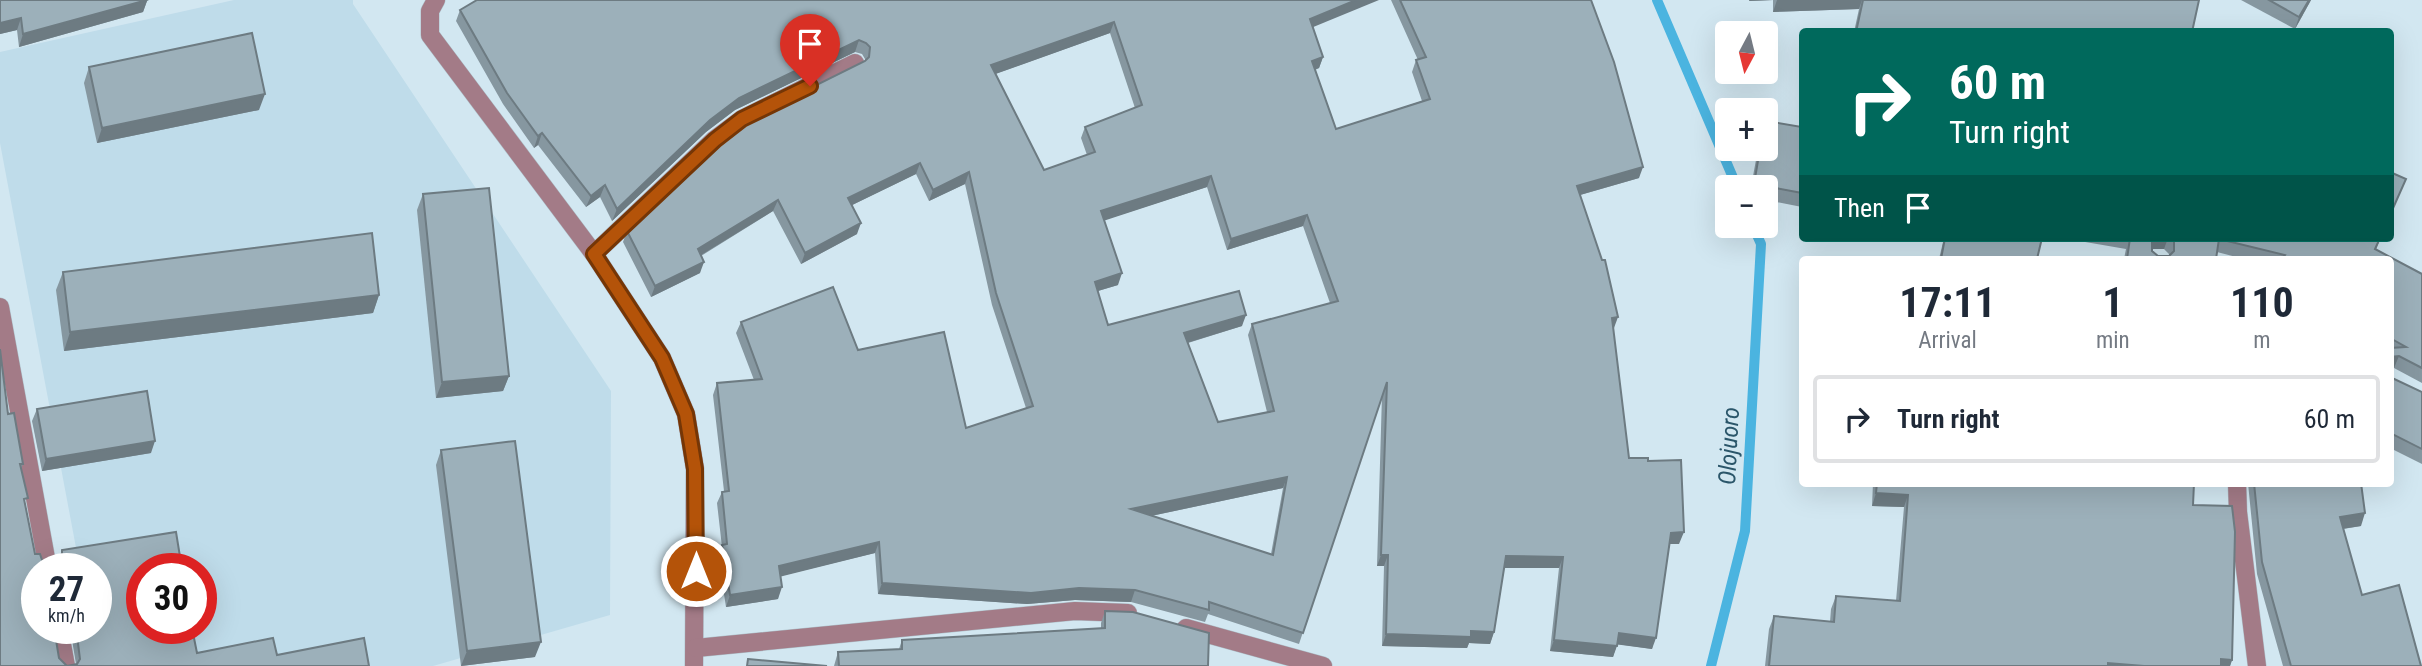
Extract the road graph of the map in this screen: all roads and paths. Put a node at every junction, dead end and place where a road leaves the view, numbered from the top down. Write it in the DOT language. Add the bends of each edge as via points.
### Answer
graph roads {
  1 [pos="436,0"];
  2 [pos="855,63"];
  3 [pos="594,254"];
  4 [pos="0,307"];
  5 [pos="2237,487"];
  6 [pos="45,553"];
  7 [pos="1143,617"];
  8 [pos="1168,624"];
  9 [pos="62,644"];
  10 [pos="695,657"];
  11 [pos="66,666"];
  12 [pos="1323,666"];
  13 [pos="2257,666"];
  1 -- 3 [label="street" via="430,11 430,35"];
  2 -- 3 [label="street" via="742,119"];
  3 -- 10 [label="street" via="662,358 686,414 695,469"];
  4 -- 6 [label="street"];
  5 -- 13 [label="street"];
  7 -- 10 [label="street" via="1075,611"];
  8 -- 12 [label="street"];
  9 -- 11 [label="street"];
}
